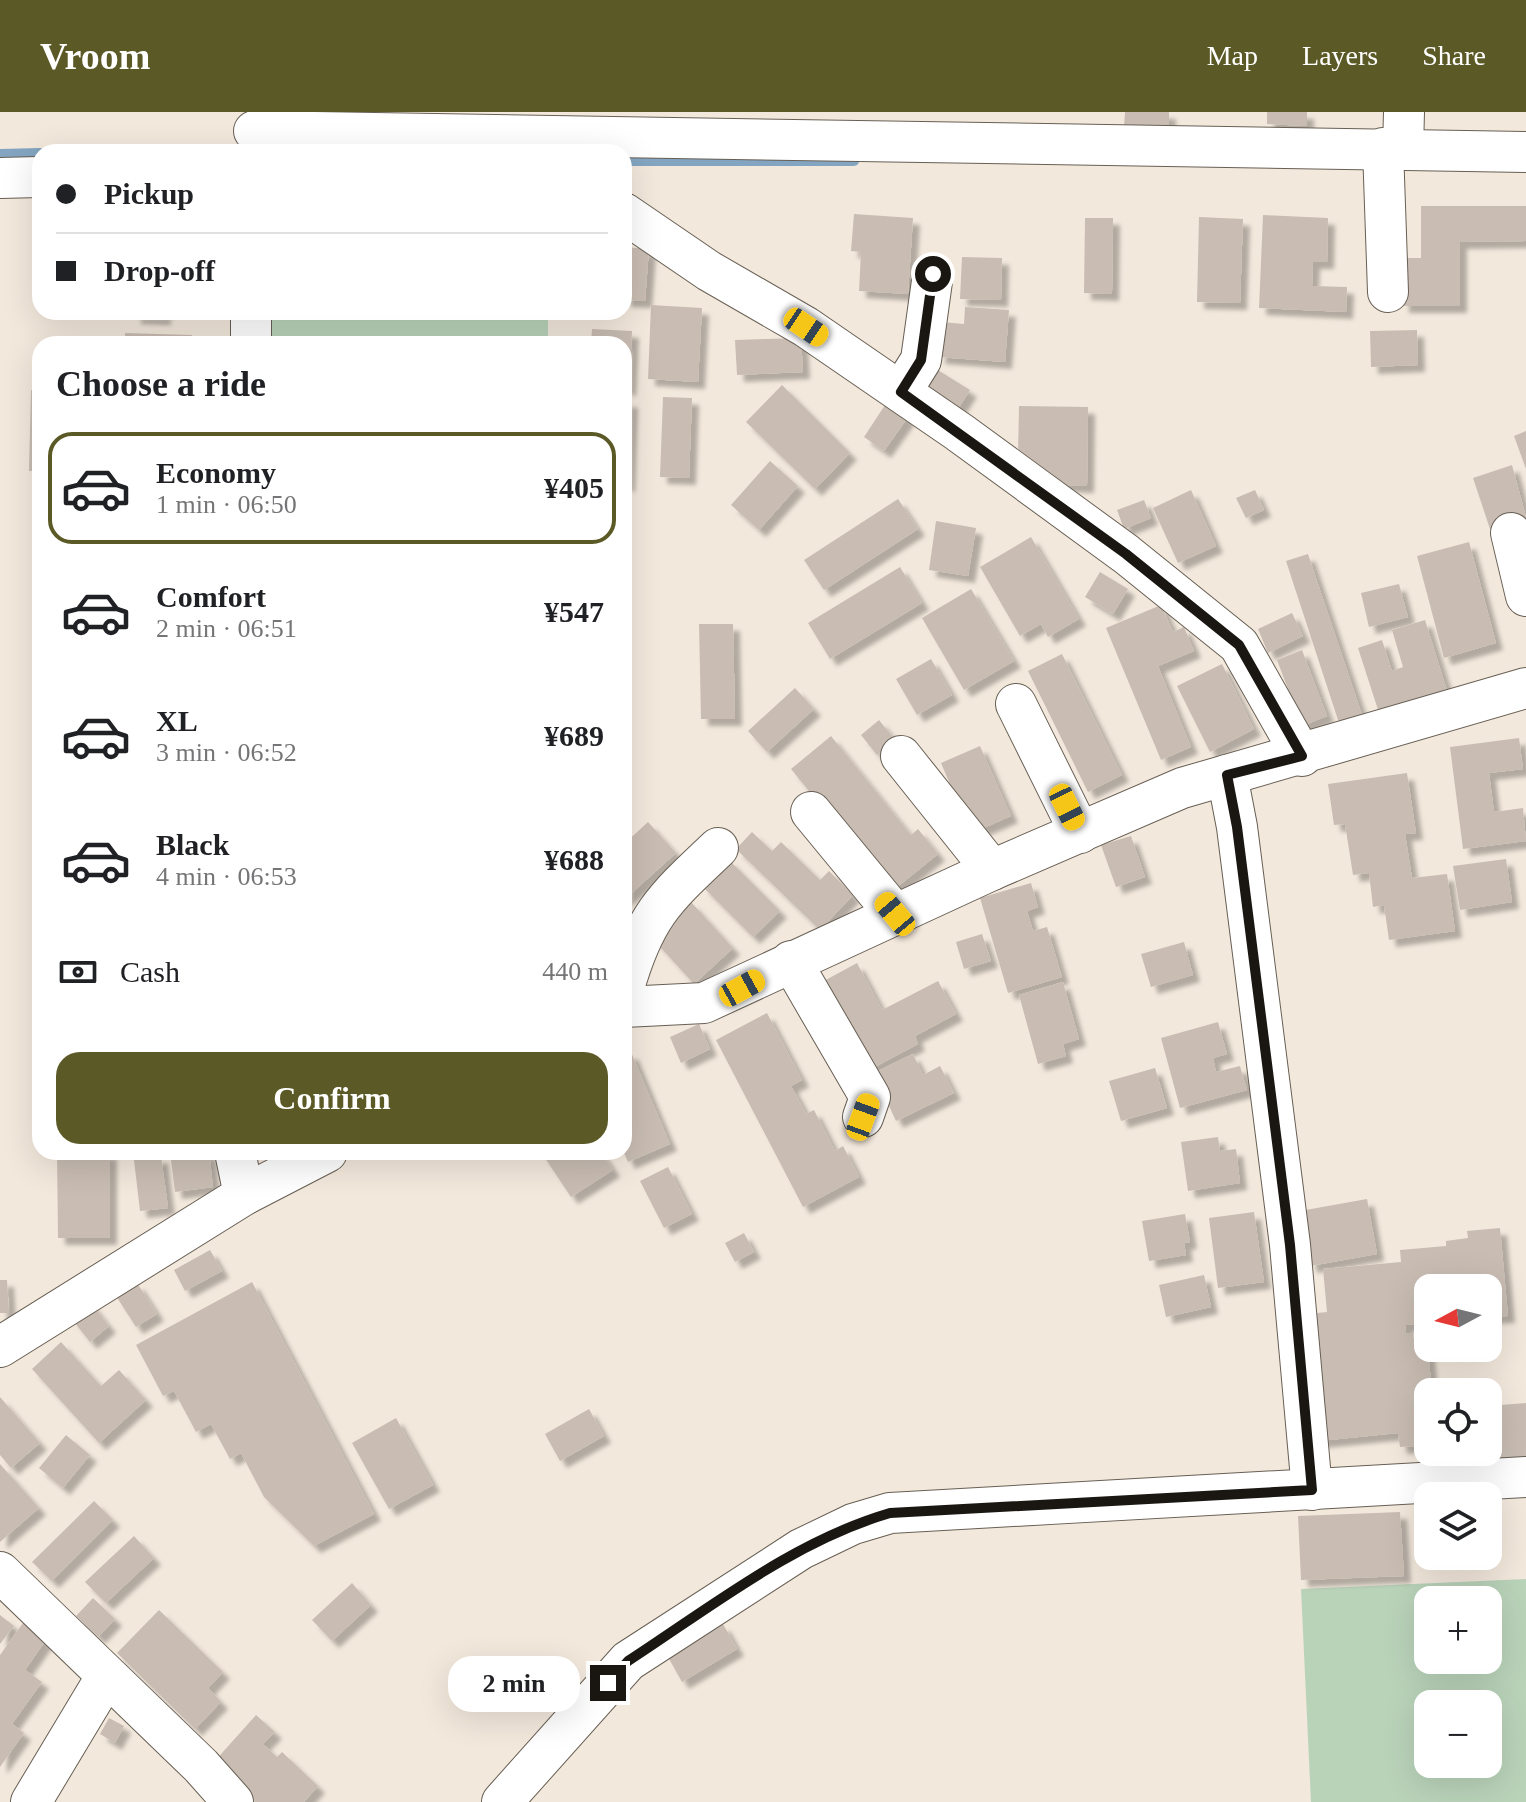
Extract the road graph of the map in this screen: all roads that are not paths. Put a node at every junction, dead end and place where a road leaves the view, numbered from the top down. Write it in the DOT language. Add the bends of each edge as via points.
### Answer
graph roads {
  1 [pos="254,134"];
  2 [pos="575,137"];
  3 [pos="1392,152"];
  4 [pos="1526,152"];
  5 [pos="32,177"];
  6 [pos="0,178"];
  7 [pos="632,218"];
  8 [pos="933,274"];
  9 [pos="1388,292"];
  10 [pos="901,392"];
  11 [pos="1511,533"];
  12 [pos="1526,596"];
  13 [pos="1526,688"];
  14 [pos="1016,704"];
  15 [pos="901,756"];
  16 [pos="1302,756"];
  17 [pos="1227,775"];
  18 [pos="811,812"];
  19 [pos="1080,833"];
  20 [pos="718,848"];
  21 [pos="992,870"];
  22 [pos="895,914"];
  23 [pos="632,960"];
  24 [pos="791,961"];
  25 [pos="632,1007"];
  26 [pos="863,1117"];
  27 [pos="237,1160"];
  28 [pos="312,1160"];
  29 [pos="244,1195"];
  30 [pos="0,1347"];
  31 [pos="1526,1477"];
  32 [pos="1312,1490"];
  33 [pos="0,1572"];
  34 [pos="106,1677"];
  35 [pos="31,1802"];
  36 [pos="233,1802"];
  37 [pos="502,1802"];
  1 -- 2 [label="street"];
  2 -- 3 [label="street"];
  3 -- 4 [label="street"];
  3 -- 9 [label="street"];
  5 -- 6 [label="street"];
  7 -- 10 [label="street"];
  8 -- 10 [label="street" via="921,360"];
  10 -- 16 [label="street" via="1126,554 1239,645"];
  11 -- 12 [label="street"];
  13 -- 16 [label="street"];
  14 -- 19 [label="street"];
  15 -- 21 [label="street"];
  16 -- 17 [label="street"];
  17 -- 19 [label="street" via="1182,788"];
  17 -- 32 [label="street" via="1290,1245"];
  18 -- 22 [label="street"];
  19 -- 21 [label="street"];
  20 -- 23 [label="street" via="660,903"];
  21 -- 22 [label="street"];
  22 -- 24 [label="street"];
  24 -- 25 [label="street" via="704,1003"];
  24 -- 26 [label="street" via="870,1097"];
  27 -- 29 [label="street"];
  28 -- 29 [label="street"];
  29 -- 30 [label="street"];
  31 -- 32 [label="street"];
  32 -- 37 [label="street" via="890,1513 853,1524 801,1549 628,1661"];
  33 -- 34 [label="street"];
  34 -- 35 [label="street"];
  34 -- 36 [label="street"];
}
